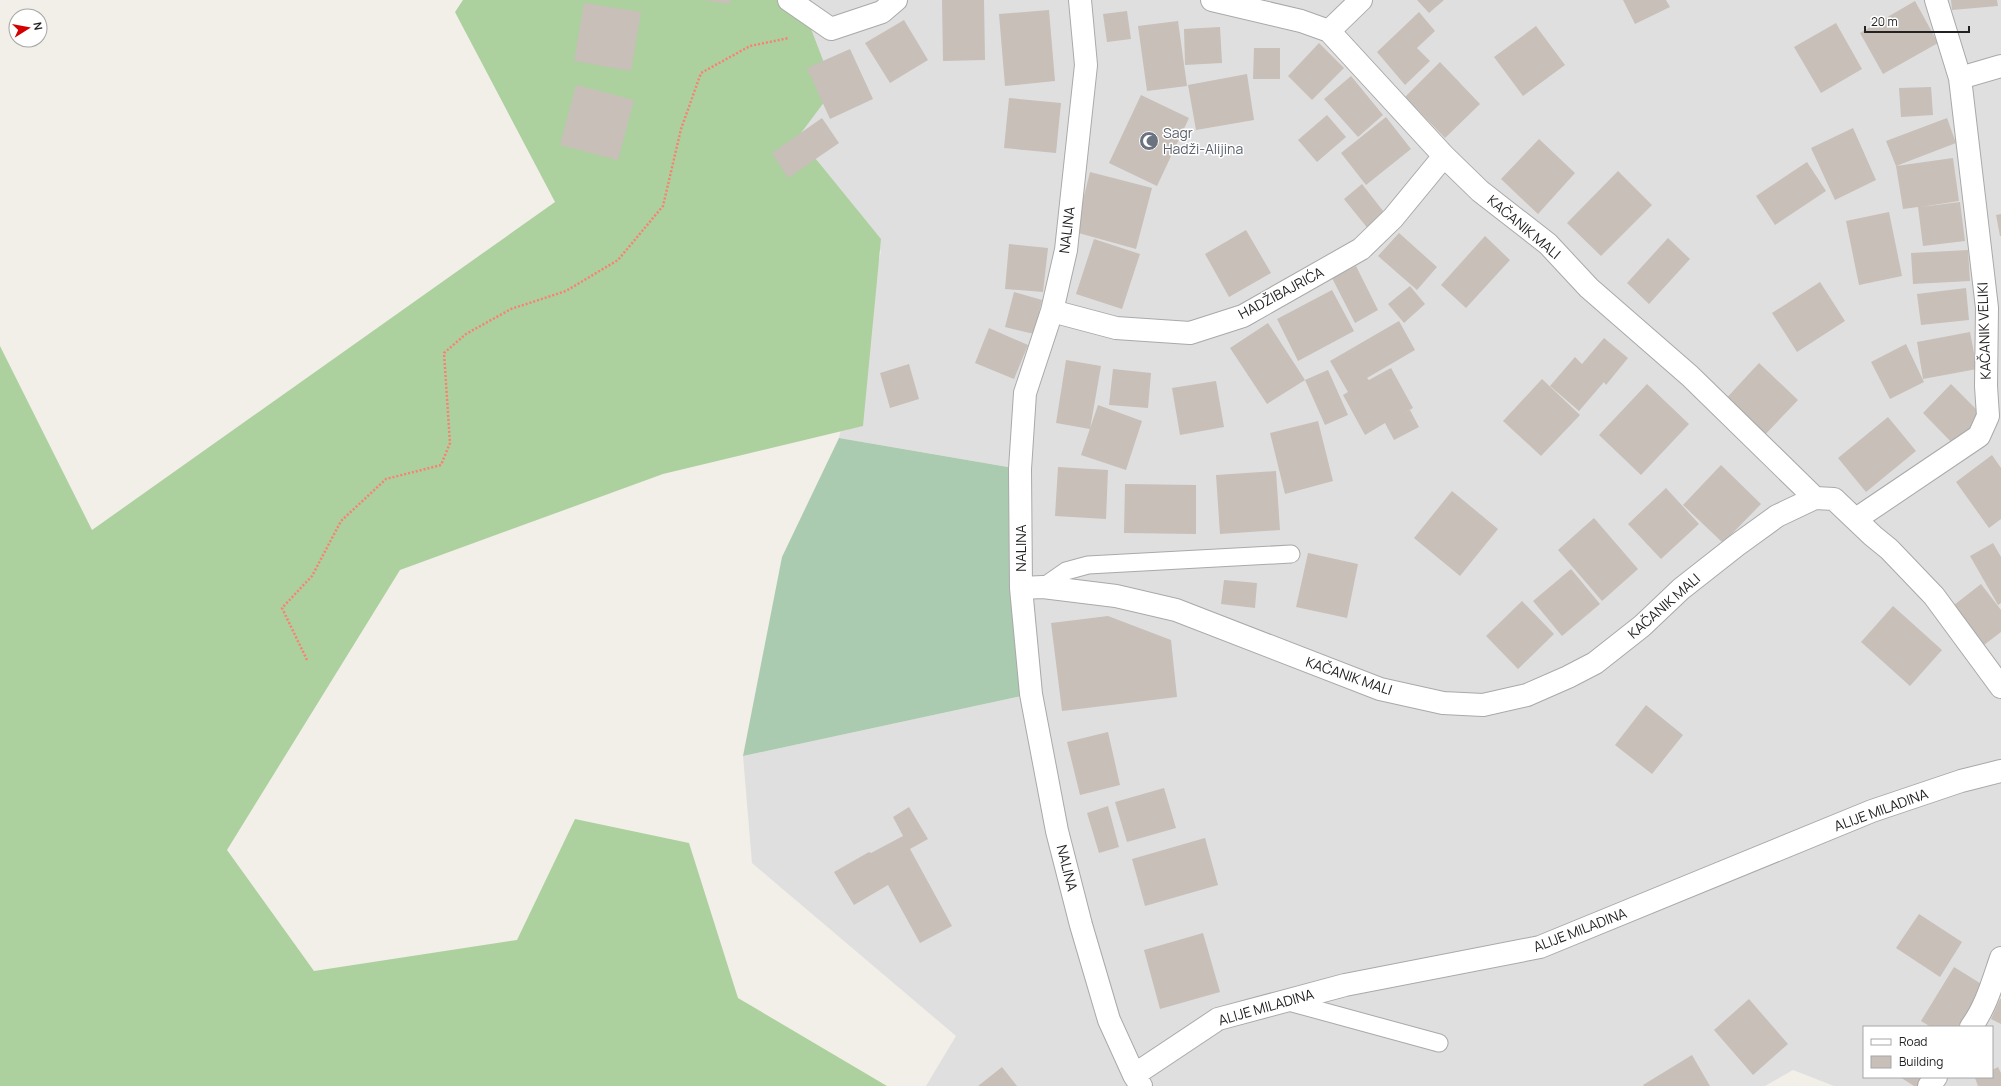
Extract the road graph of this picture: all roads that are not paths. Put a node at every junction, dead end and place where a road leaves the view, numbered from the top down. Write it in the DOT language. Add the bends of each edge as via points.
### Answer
graph roads {
  1 [pos="789,0"];
  2 [pos="896,0"];
  3 [pos="1080,0"];
  4 [pos="1212,0"];
  5 [pos="1361,0"];
  6 [pos="1936,0"];
  7 [pos="1329,31"];
  8 [pos="2001,66"];
  9 [pos="1960,78"];
  10 [pos="1444,156"];
  11 [pos="1994,307"];
  12 [pos="1052,311"];
  13 [pos="1815,498"];
  14 [pos="1856,519"];
  15 [pos="1290,554"];
  16 [pos="1044,587"];
  17 [pos="1021,588"];
  18 [pos="2001,687"];
  19 [pos="2001,771"];
  20 [pos="2001,958"];
  21 [pos="1285,1001"];
  22 [pos="1972,1026"];
  23 [pos="1439,1043"];
  24 [pos="1935,1078"];
  25 [pos="1137,1081"];
  26 [pos="1929,1086"];
  1 -- 2 [label="street" via="831,29 882,12"];
  3 -- 12 [label="street, NALINA" via="1086,65 1066,250"];
  4 -- 7 [label="street, KAČANIK MALI" via="1300,21"];
  5 -- 7 [label="street"];
  6 -- 9 [label="street, KAČANIK VELIKI"];
  7 -- 10 [label="street, KAČANIK MALI"];
  8 -- 9 [label="street"];
  9 -- 11 [label="street, KAČANIK VELIKI"];
  10 -- 12 [label="street, HADŽIBAJRIĆA" via="1393,218 1361,249 1243,316 1190,334 1116,328"];
  10 -- 13 [label="street, KAČANIK MALI" via="1480,191 1548,244 1589,288 1690,376"];
  11 -- 14 [label="street, KAČANIK VELIKI" via="1986,386 1988,416 1979,436"];
  12 -- 17 [label="street, NALINA" via="1025,393 1020,469"];
  13 -- 14 [label="street" via="1834,499"];
  13 -- 16 [label="street, KAČANIK MALI" via="1777,516 1737,545 1595,663 1527,695 1483,704 1443,703 1380,689 1176,610 1116,596"];
  14 -- 18 [label="street" via="1934,596"];
  15 -- 16 [label="lane" via="1088,565 1066,571"];
  16 -- 17 [label="street, KAČANIK MALI"];
  17 -- 25 [label="street, NALINA" via="1031,694 1057,831 1109,1020"];
  19 -- 21 [label="street, ALIJE MILADINA" via="1872,811 1540,947 1345,985"];
  20 -- 22 [label="street" via="1993,983"];
  21 -- 23 [label="lane"];
  21 -- 25 [label="street, ALIJE MILADINA" via="1218,1019"];
  24 -- 26 [label="street"];
}
